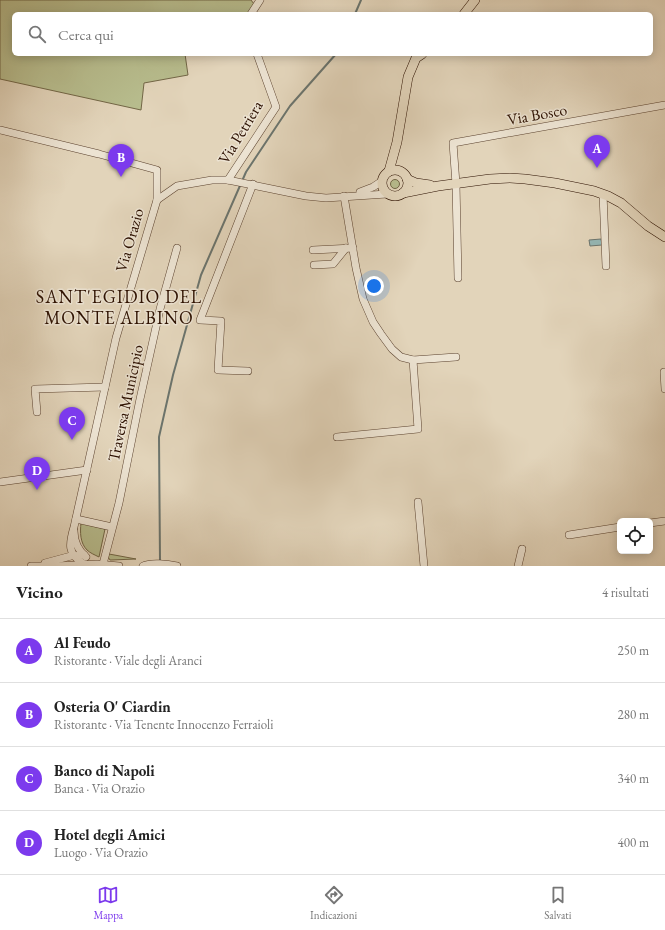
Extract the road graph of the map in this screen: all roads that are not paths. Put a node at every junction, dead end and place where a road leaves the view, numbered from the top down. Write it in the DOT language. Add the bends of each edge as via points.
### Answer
graph roads {
  1 [pos="260,0"];
  2 [pos="475,0"];
  3 [pos="252,12"];
  4 [pos="466,12"];
  5 [pos="257,56"];
  6 [pos="419,56"];
  7 [pos="665,105"];
  8 [pos="0,130"];
  9 [pos="397,142"];
  10 [pos="400,171"];
  11 [pos="389,172"];
  12 [pos="407,179"];
  13 [pos="228,180"];
  14 [pos="382,181"];
  15 [pos="253,184"];
  16 [pos="456,184"];
  17 [pos="438,186"];
  18 [pos="403,193"];
  19 [pos="388,194"];
  20 [pos="603,194"];
  21 [pos="346,196"];
  22 [pos="157,200"];
  23 [pos="663,234"];
  24 [pos="177,248"];
  25 [pos="349,248"];
  26 [pos="313,250"];
  27 [pos="314,265"];
  28 [pos="606,266"];
  29 [pos="458,278"];
  30 [pos="456,357"];
  31 [pos="412,360"];
  32 [pos="248,371"];
  33 [pos="665,372"];
  34 [pos="105,386"];
  35 [pos="665,389"];
  36 [pos="37,412"];
  37 [pos="338,438"];
  38 [pos="87,470"];
  39 [pos="0,482"];
  40 [pos="418,502"];
  41 [pos="665,521"];
  42 [pos="75,523"];
  43 [pos="653,523"];
  44 [pos="617,527"];
  45 [pos="112,528"];
  46 [pos="569,535"];
  47 [pos="70,545"];
  48 [pos="522,549"];
  49 [pos="79,554"];
  50 [pos="54,564"];
  51 [pos="84,564"];
  52 [pos="100,564"];
  53 [pos="147,565"];
  54 [pos="30,566"];
  55 [pos="119,566"];
  56 [pos="177,566"];
  57 [pos="424,566"];
  58 [pos="518,566"];
  1 -- 3 [label="street"];
  2 -- 4 [label="main road"];
  5 -- 13 [label="street, Via Petriera" via="276,107"];
  6 -- 9 [label="main road" via="408,77"];
  7 -- 16 [label="street, Via Bosco" via="453,143"];
  8 -- 22 [label="street" via="157,170"];
  9 -- 10 [label="main road" via="396,159"];
  9 -- 11 [label="main road"];
  10 -- 11 [label="main road"];
  10 -- 12 [label="main road"];
  11 -- 14 [label="main road"];
  12 -- 17 [label="main road"];
  12 -- 18 [label="main road" via="407,187"];
  13 -- 15 [label="street, Via Orazio"];
  13 -- 22 [label="street, Via Orazio" via="177,186"];
  14 -- 19 [label="main road" via="383,188"];
  14 -- 21 [label="street" via="368,190"];
  15 -- 21 [label="street" via="306,196"];
  15 -- 32 [label="street" via="200,320 221,321 218,370"];
  16 -- 17 [label="main road"];
  16 -- 20 [label="main road" via="490,179 525,179 578,187"];
  16 -- 29 [label="street"];
  17 -- 18 [label="main road"];
  18 -- 19 [label="main road" via="395,196"];
  19 -- 21 [label="street"];
  20 -- 23 [label="main road"];
  20 -- 28 [label="street"];
  21 -- 25 [label="street"];
  22 -- 34 [label="street, Via Orazio" via="116,338"];
  24 -- 45 [label="street, Traversa Municipio" via="160,309"];
  25 -- 26 [label="street"];
  25 -- 27 [label="street" via="333,264"];
  25 -- 31 [label="street" via="363,299 373,322 392,349 401,357"];
  30 -- 31 [label="street"];
  31 -- 37 [label="street" via="418,429"];
  33 -- 35 [label="street"];
  34 -- 36 [label="street" via="35,389"];
  34 -- 38 [label="street, Via Orazio"];
  38 -- 39 [label="street"];
  38 -- 42 [label="street, Via Orazio"];
  40 -- 57 [label="street"];
  41 -- 43 [label="street"];
  42 -- 45 [label="street"];
  42 -- 47 [label="street, Via Orazio"];
  42 -- 49 [label="street" via="74,536"];
  44 -- 46 [label="street"];
  45 -- 52 [label="street, Traversa Municipio"];
  47 -- 49 [label="street" via="72,552"];
  47 -- 50 [label="street"];
  48 -- 58 [label="street"];
  49 -- 50 [label="street"];
  49 -- 51 [label="street" via="76,558"];
  49 -- 52 [label="street"];
  50 -- 51 [label="street"];
  50 -- 54 [label="street"];
  51 -- 52 [label="street"];
  52 -- 55 [label="street"];
  53 -- 56 [label="street"];
}
